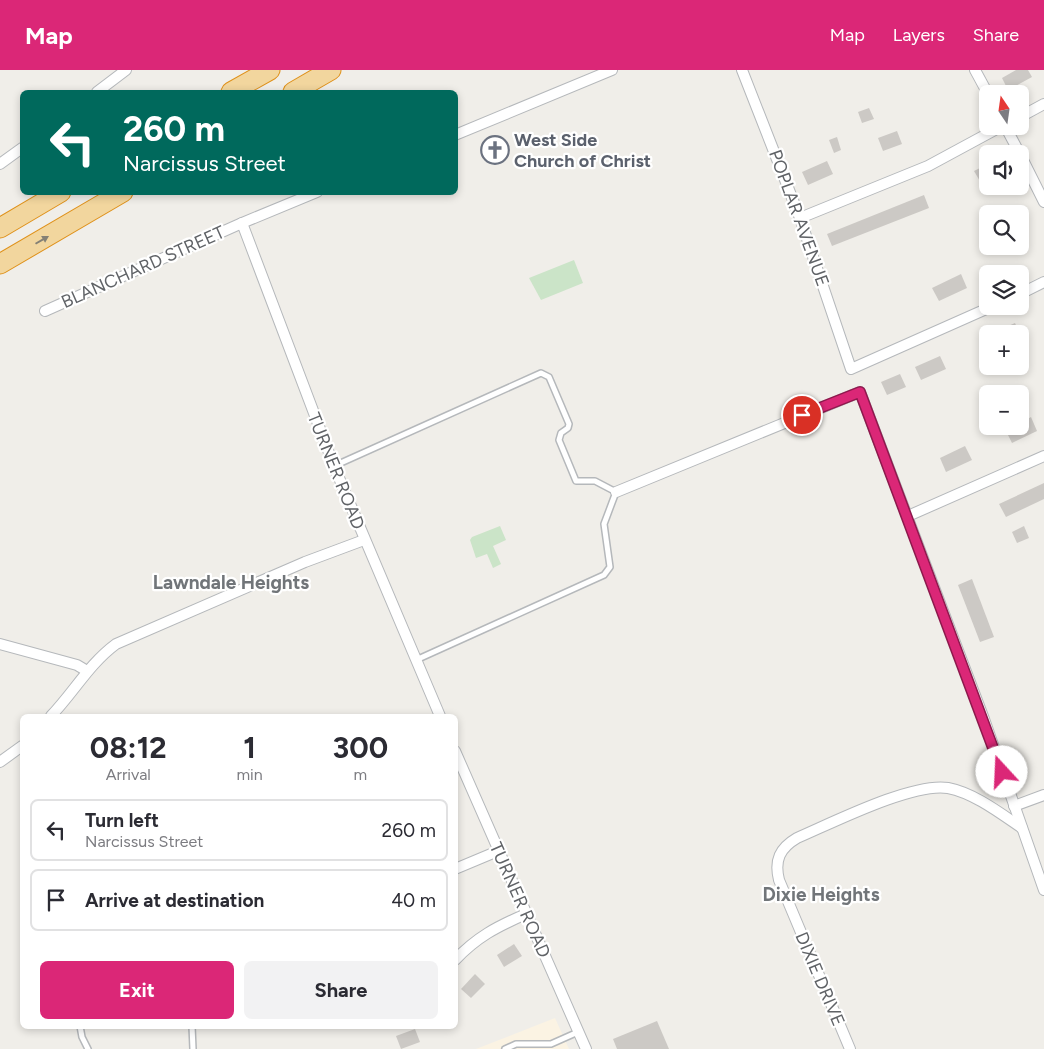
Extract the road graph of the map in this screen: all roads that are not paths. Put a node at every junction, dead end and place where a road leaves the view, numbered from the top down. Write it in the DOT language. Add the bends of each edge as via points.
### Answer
graph roads {
  1 [pos="126,70"];
  2 [pos="270,70"];
  3 [pos="331,70"];
  4 [pos="612,70"];
  5 [pos="742,70"];
  6 [pos="975,70"];
  7 [pos="983,85"];
  8 [pos="100,90"];
  9 [pos="235,90"];
  10 [pos="296,90"];
  11 [pos="1044,104"];
  12 [pos="1029,112"];
  13 [pos="458,134"];
  14 [pos="987,135"];
  15 [pos="20,149"];
  16 [pos="0,164"];
  17 [pos="1029,172"];
  18 [pos="56,195"];
  19 [pos="118,195"];
  20 [pos="310,195"];
  21 [pos="1044,202"];
  22 [pos="800,218"];
  23 [pos="242,223"];
  24 [pos="0,228"];
  25 [pos="0,264"];
  26 [pos="1044,282"];
  27 [pos="1029,290"];
  28 [pos="45,311"];
  29 [pos="979,312"];
  30 [pos="1044,456"];
  31 [pos="334,466"];
  32 [pos="616,492"];
  33 [pos="908,516"];
  34 [pos="364,540"];
  35 [pos="0,644"];
  36 [pos="416,661"];
  37 [pos="87,671"];
  38 [pos="53,714"];
  39 [pos="439,714"];
  40 [pos="20,747"];
  41 [pos="458,758"];
  42 [pos="0,762"];
  43 [pos="1044,795"];
  44 [pos="1014,806"];
  45 [pos="1022,828"];
  46 [pos="498,851"];
  47 [pos="458,868"];
  48 [pos="1044,890"];
  49 [pos="526,914"];
  50 [pos="458,957"];
  51 [pos="81,1029"];
  52 [pos="192,1029"];
  53 [pos="578,1032"];
  54 [pos="532,1046"];
  55 [pos="88,1049"];
  56 [pos="193,1049"];
  57 [pos="505,1049"];
  58 [pos="586,1049"];
  59 [pos="850,1049"];
  1 -- 8 [label="street"];
  2 -- 9 [label="highway"];
  3 -- 10 [label="highway"];
  4 -- 13 [label="street"];
  5 -- 22 [label="street, POPLAR AVENUE"];
  6 -- 7 [label="street"];
  11 -- 12 [label="street"];
  14 -- 22 [label="street" via="928,166"];
  15 -- 16 [label="street"];
  17 -- 21 [label="street"];
  18 -- 24 [label="highway"];
  25 -- 19 [label="highway, one-way"];
  20 -- 23 [label="street, BLANCHARD STREET"];
  22 -- 29 [label="street, POPLAR AVENUE" via="851,369"];
  23 -- 28 [label="street, BLANCHARD STREET"];
  23 -- 31 [label="street, TURNER ROAD"];
  26 -- 27 [label="street"];
  30 -- 33 [label="street"];
  31 -- 32 [label="lane" via="541,373 549,377 569,424 559,440 576,481 595,481"];
  31 -- 34 [label="street, TURNER ROAD"];
  32 -- 33 [label="street" via="860,392"];
  32 -- 36 [label="lane" via="604,524 610,567 604,575"];
  33 -- 44 [label="street"];
  34 -- 36 [label="street, TURNER ROAD"];
  34 -- 37 [label="street" via="314,558 129,638 102,655"];
  35 -- 37 [label="street" via="77,665"];
  36 -- 39 [label="street, TURNER ROAD"];
  37 -- 38 [label="street"];
  40 -- 42 [label="street"];
  41 -- 46 [label="street, TURNER ROAD"];
  43 -- 44 [label="street"];
  44 -- 45 [label="street"];
  45 -- 48 [label="street"];
  45 -- 59 [label="street, DIXIE DRIVE" via="983,804 948,788 920,789 797,838 782,849 776,871"];
  46 -- 47 [label="street"];
  46 -- 49 [label="street, TURNER ROAD"];
  49 -- 50 [label="street" via="489,931"];
  49 -- 53 [label="street, TURNER ROAD"];
  51 -- 55 [label="lane"];
  52 -- 56 [label="lane"];
  53 -- 54 [label="lane" via="551,1044"];
  53 -- 58 [label="street, TURNER ROAD"];
  54 -- 57 [label="lane" via="516,1044"];
}
